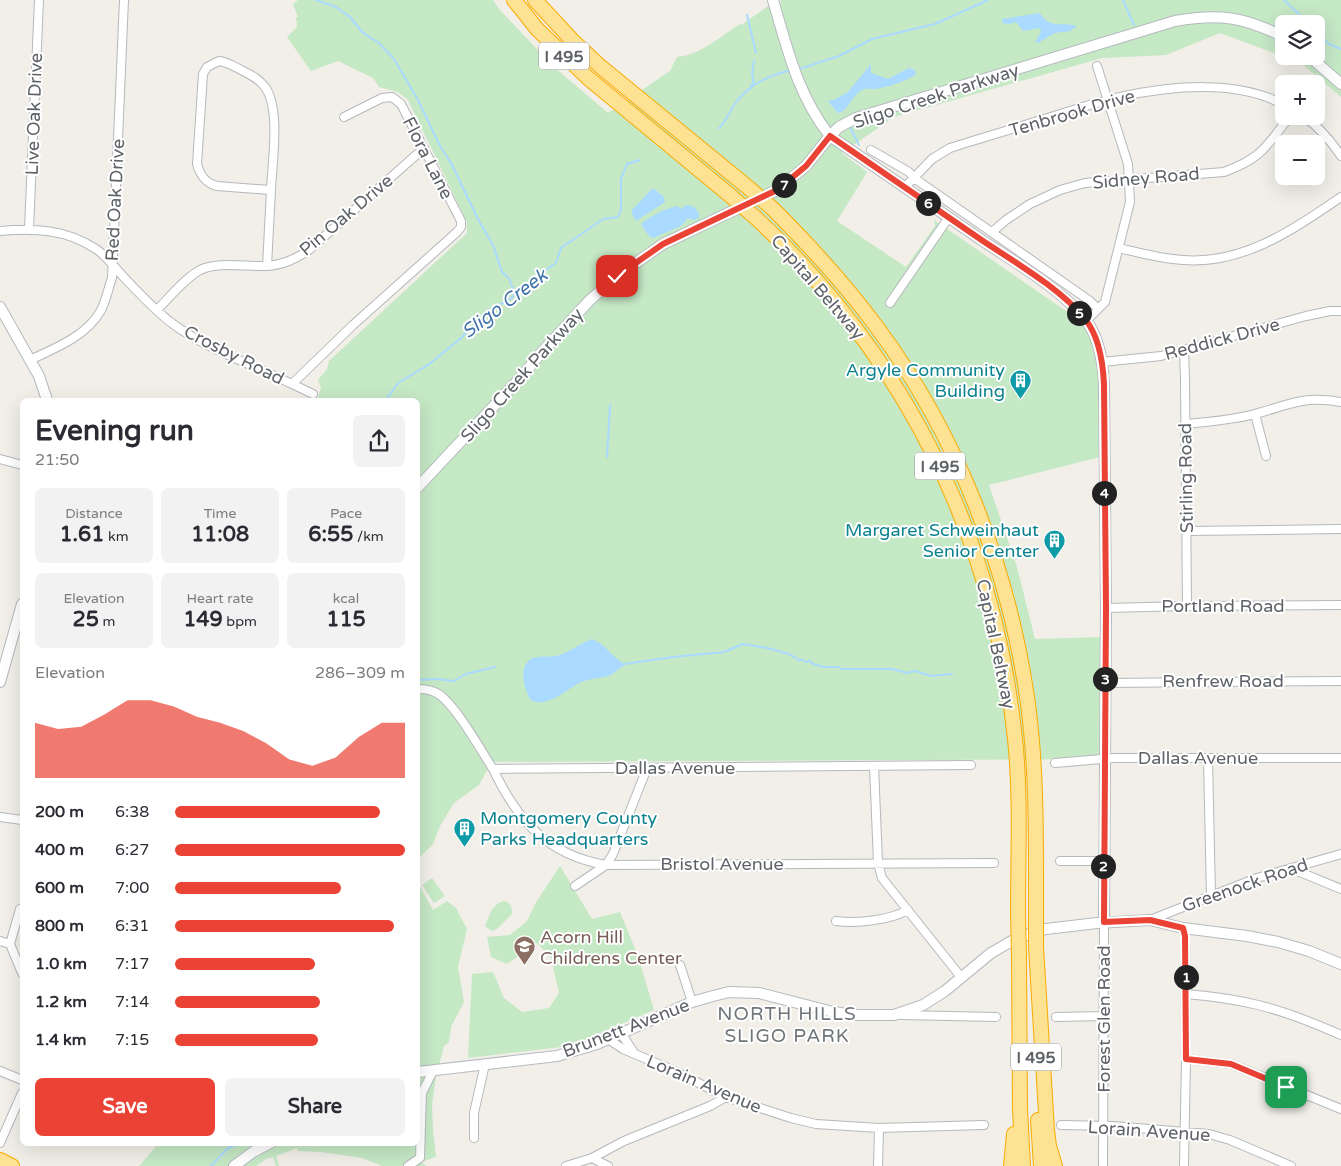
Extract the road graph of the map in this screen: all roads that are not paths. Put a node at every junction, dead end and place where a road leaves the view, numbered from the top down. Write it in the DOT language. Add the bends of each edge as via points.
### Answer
graph roads {
  1 [pos="39,0"];
  2 [pos="124,0"];
  3 [pos="514,0"];
  4 [pos="535,0"];
  5 [pos="773,0"];
  6 [pos="1275,32"];
  7 [pos="1319,65"];
  8 [pos="1097,66"];
  9 [pos="1341,84"];
  10 [pos="1107,100"];
  11 [pos="1275,101"];
  12 [pos="344,117"];
  13 [pos="1283,125"];
  14 [pos="1314,125"];
  15 [pos="830,136"];
  16 [pos="424,148"];
  17 [pos="871,150"];
  18 [pos="1341,156"];
  19 [pos="914,178"];
  20 [pos="1129,179"];
  21 [pos="905,187"];
  22 [pos="271,190"];
  23 [pos="1341,197"];
  24 [pos="949,217"];
  25 [pos="460,221"];
  26 [pos="30,228"];
  27 [pos="0,231"];
  28 [pos="992,232"];
  29 [pos="1119,248"];
  30 [pos="112,265"];
  31 [pos="267,266"];
  32 [pos="890,303"];
  33 [pos="0,307"];
  34 [pos="1098,309"];
  35 [pos="157,310"];
  36 [pos="1341,311"];
  37 [pos="1086,320"];
  38 [pos="1184,351"];
  39 [pos="30,360"];
  40 [pos="1102,362"];
  41 [pos="292,384"];
  42 [pos="313,394"];
  43 [pos="46,398"];
  44 [pos="1341,402"];
  45 [pos="1255,414"];
  46 [pos="1186,424"];
  47 [pos="1266,456"];
  48 [pos="0,460"];
  49 [pos="20,465"];
  50 [pos="420,485"];
  51 [pos="1341,529"];
  52 [pos="1187,531"];
  53 [pos="1341,605"];
  54 [pos="1188,606"];
  55 [pos="1106,608"];
  56 [pos="20,611"];
  57 [pos="1341,681"];
  58 [pos="0,682"];
  59 [pos="1105,682"];
  60 [pos="420,689"];
  61 [pos="1341,758"];
  62 [pos="1208,759"];
  63 [pos="1104,760"];
  64 [pos="1055,763"];
  65 [pos="971,765"];
  66 [pos="874,766"];
  67 [pos="647,768"];
  68 [pos="493,769"];
  69 [pos="0,816"];
  70 [pos="20,820"];
  71 [pos="1341,854"];
  72 [pos="1060,861"];
  73 [pos="1103,861"];
  74 [pos="994,862"];
  75 [pos="878,863"];
  76 [pos="606,865"];
  77 [pos="1290,868"];
  78 [pos="575,886"];
  79 [pos="1341,889"];
  80 [pos="1211,896"];
  81 [pos="20,908"];
  82 [pos="908,910"];
  83 [pos="1150,920"];
  84 [pos="836,921"];
  85 [pos="1104,922"];
  86 [pos="1183,928"];
  87 [pos="0,941"];
  88 [pos="10,944"];
  89 [pos="1036,947"];
  90 [pos="1341,964"];
  91 [pos="680,965"];
  92 [pos="20,968"];
  93 [pos="961,977"];
  94 [pos="1186,994"];
  95 [pos="692,1002"];
  96 [pos="894,1015"];
  97 [pos="1104,1016"];
  98 [pos="996,1017"];
  99 [pos="1056,1017"];
  100 [pos="621,1033"];
  101 [pos="1341,1035"];
  102 [pos="608,1039"];
  103 [pos="637,1056"];
  104 [pos="1186,1059"];
  105 [pos="485,1064"];
  106 [pos="1019,1069"];
  107 [pos="0,1071"];
  108 [pos="433,1071"];
  109 [pos="420,1072"];
  110 [pos="20,1079"];
  111 [pos="420,1092"];
  112 [pos="726,1097"];
  113 [pos="20,1098"];
  114 [pos="1341,1109"];
  115 [pos="984,1125"];
  116 [pos="1060,1125"];
  117 [pos="1104,1125"];
  118 [pos="879,1128"];
  119 [pos="1183,1131"];
  120 [pos="474,1138"];
  121 [pos="0,1143"];
  122 [pos="264,1146"];
  123 [pos="592,1158"];
  124 [pos="0,1160"];
  125 [pos="12,1166"];
  126 [pos="234,1166"];
  127 [pos="408,1166"];
  128 [pos="566,1166"];
  129 [pos="608,1166"];
  130 [pos="878,1166"];
  131 [pos="1011,1166"];
  132 [pos="1023,1166"];
  133 [pos="1041,1166"];
  134 [pos="1055,1166"];
  135 [pos="1104,1166"];
  136 [pos="1184,1166"];
  137 [pos="1291,1166"];
  1 -- 26 [label="street, Live Oak Drive"];
  2 -- 30 [label="street, Red Oak Drive"];
  3 -- 106 [label="highway, Capital Beltway / I 495, bridge" via="560,53 782,242 835,300 883,365 933,452 964,523 988,592 1011,708 1018,785"];
  4 -- 89 [label="highway, Capital Beltway / I 495, bridge" via="572,40 774,209 819,256 898,356 937,423 968,485 993,552 1013,624 1028,705 1035,785"];
  5 -- 15 [label="street, Forest Glen Road" via="793,68 809,106"];
  6 -- 15 [label="street, Sligo Creek Parkway" via="1228,17 1175,21 874,112 839,127"];
  7 -- 9 [label="street"];
  8 -- 10 [label="street"];
  10 -- 11 [label="street, Tenbrook Drive" via="1151,91 1224,88 1260,94"];
  10 -- 19 [label="street, Tenbrook Drive" via="950,148 932,159"];
  10 -- 20 [label="street" via="1128,164"];
  12 -- 16 [label="street, Flora Lane" via="382,98 392,97 401,104"];
  13 -- 20 [label="street, Sidney Road" via="1254,159 1224,172"];
  14 -- 18 [label="street"];
  15 -- 21 [label="street, Forest Glen Road"];
  15 -- 50 [label="street, Sligo Creek Parkway" via="806,166 777,190 663,244 617,276 589,301"];
  16 -- 25 [label="street, Flora Lane"];
  16 -- 31 [label="street, Pin Oak Drive" via="309,250 292,261"];
  17 -- 19 [label="street"];
  19 -- 21 [label="street, Tenbrook Drive"];
  19 -- 28 [label="street"];
  20 -- 28 [label="street, Sidney Road" via="1086,183 1060,190 1030,204"];
  20 -- 29 [label="street" via="1130,202"];
  21 -- 24 [label="street, Forest Glen Road"];
  22 -- 22 [label="street" via="272,101 256,78 226,62 213,63 203,74 196,164 199,174 217,186"];
  22 -- 31 [label="street"];
  23 -- 29 [label="street" via="1288,233 1250,250 1222,257 1184,260"];
  24 -- 32 [label="street"];
  24 -- 37 [label="street, Forest Glen Road" via="1061,296"];
  25 -- 41 [label="street, Crosby Road" via="461,227 457,232"];
  26 -- 27 [label="street, Crosby Road"];
  26 -- 30 [label="street, Crosby Road" via="73,238 97,250"];
  28 -- 34 [label="street"];
  29 -- 34 [label="street" via="1105,302"];
  30 -- 35 [label="street, Crosby Road"];
  30 -- 39 [label="street, Red Oak Drive" via="112,278 104,303 91,324 72,340"];
  31 -- 35 [label="street, Pin Oak Drive" via="212,266 201,270"];
  33 -- 39 [label="street"];
  34 -- 37 [label="street"];
  35 -- 41 [label="street, Crosby Road" via="200,341"];
  36 -- 38 [label="street, Reddick Drive" via="1330,310 1306,316"];
  37 -- 40 [label="street, Forest Glen Road"];
  38 -- 40 [label="street, Reddick Drive"];
  38 -- 46 [label="street, Stirling Road"];
  39 -- 43 [label="street"];
  40 -- 55 [label="street, Forest Glen Road"];
  41 -- 42 [label="street, Crosby Road"];
  44 -- 45 [label="street" via="1310,399"];
  45 -- 46 [label="street"];
  45 -- 47 [label="street"];
  46 -- 52 [label="street, Stirling Road"];
  48 -- 49 [label="street"];
  51 -- 52 [label="street"];
  52 -- 54 [label="street, Stirling Road"];
  53 -- 54 [label="street, Portland Road"];
  54 -- 55 [label="street, Portland Road"];
  55 -- 59 [label="street, Forest Glen Road"];
  56 -- 58 [label="street"];
  57 -- 59 [label="street, Renfrew Road"];
  59 -- 63 [label="street, Forest Glen Road"];
  60 -- 68 [label="street" via="433,691 447,702"];
  61 -- 62 [label="street, Dallas Avenue"];
  62 -- 63 [label="street, Dallas Avenue"];
  62 -- 80 [label="street"];
  63 -- 64 [label="street, Dallas Avenue"];
  63 -- 73 [label="street, Forest Glen Road"];
  65 -- 66 [label="street, Dallas Avenue"];
  66 -- 67 [label="street, Dallas Avenue"];
  66 -- 75 [label="street"];
  67 -- 68 [label="street, Dallas Avenue"];
  67 -- 76 [label="street" via="619,842"];
  68 -- 76 [label="street, Bristol Avenue" via="537,834 566,854"];
  69 -- 70 [label="street"];
  71 -- 77 [label="street, Greenock Road"];
  72 -- 73 [label="street"];
  73 -- 85 [label="street, Forest Glen Road"];
  74 -- 75 [label="street, Bristol Avenue"];
  75 -- 76 [label="street, Bristol Avenue"];
  75 -- 82 [label="street" via="882,878"];
  76 -- 78 [label="street"];
  77 -- 79 [label="street"];
  77 -- 80 [label="street, Greenock Road"];
  80 -- 83 [label="street, Greenock Road"];
  81 -- 88 [label="street"];
  82 -- 84 [label="street" via="883,918"];
  82 -- 93 [label="street"];
  83 -- 85 [label="street, Brunett Avenue"];
  83 -- 86 [label="street, Brunett Avenue"];
  85 -- 93 [label="street, Brunett Avenue" via="1046,929 1017,938 991,953"];
  85 -- 97 [label="street, Forest Glen Road"];
  86 -- 90 [label="street, Brunett Avenue" via="1278,942"];
  86 -- 94 [label="street"];
  87 -- 88 [label="street"];
  88 -- 92 [label="street"];
  89 -- 133 [label="highway, Capital Beltway / I 495"];
  89 -- 134 [label="highway" via="1047,1130"];
  91 -- 95 [label="street"];
  93 -- 96 [label="street, Brunett Avenue" via="923,1005"];
  94 -- 101 [label="street" via="1259,1005"];
  94 -- 104 [label="street"];
  95 -- 96 [label="street, Brunett Avenue" via="721,994 747,992 833,1012"];
  95 -- 100 [label="street, Brunett Avenue"];
  96 -- 98 [label="street"];
  97 -- 99 [label="street"];
  97 -- 117 [label="street, Forest Glen Road"];
  100 -- 102 [label="street, Brunett Avenue"];
  100 -- 103 [label="street"];
  102 -- 103 [label="street, Lorain Avenue"];
  102 -- 105 [label="street, Brunett Avenue" via="557,1056"];
  103 -- 112 [label="street, Lorain Avenue"];
  104 -- 114 [label="street" via="1231,1064"];
  104 -- 119 [label="street"];
  105 -- 108 [label="street, Brunett Avenue"];
  105 -- 120 [label="street" via="474,1113"];
  106 -- 131 [label="highway"];
  106 -- 132 [label="highway, Capital Beltway / I 495"];
  107 -- 110 [label="street"];
  108 -- 109 [label="street, Brunett Avenue"];
  108 -- 111 [label="street"];
  111 -- 127 [label="street" via="420,1158"];
  112 -- 118 [label="street, Lorain Avenue" via="807,1122"];
  112 -- 123 [label="street"];
  113 -- 121 [label="street"];
  115 -- 118 [label="street, Lorain Avenue"];
  116 -- 117 [label="street, Lorain Avenue"];
  117 -- 119 [label="street, Lorain Avenue"];
  117 -- 135 [label="street, Forest Glen Road"];
  118 -- 130 [label="street"];
  119 -- 136 [label="street"];
  119 -- 137 [label="street, Lorain Avenue" via="1230,1140"];
  122 -- 126 [label="street"];
  123 -- 128 [label="street"];
  123 -- 129 [label="street"];
  124 -- 125 [label="highway"];
}
